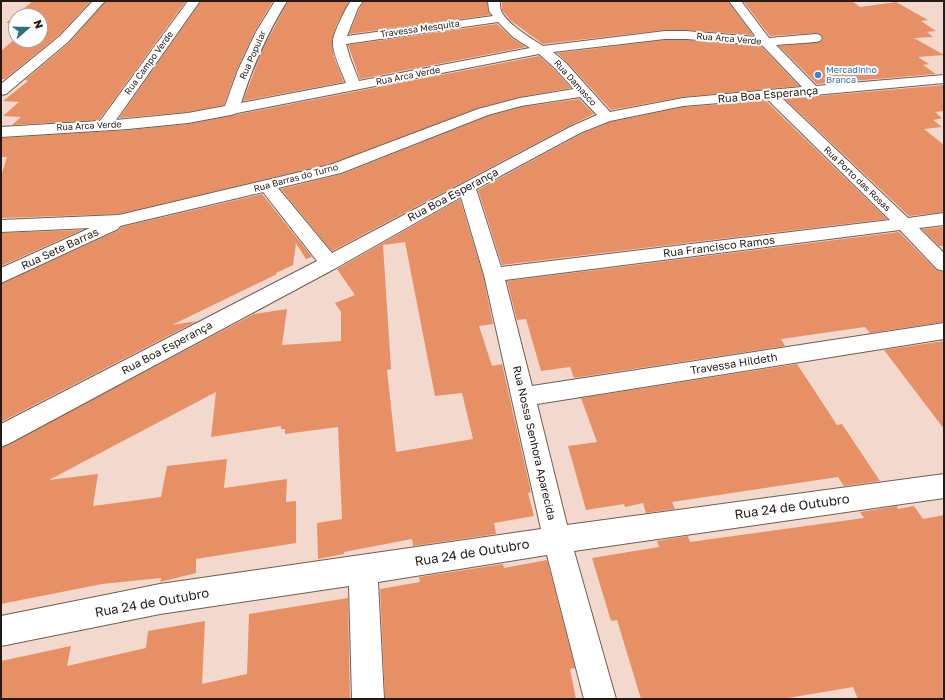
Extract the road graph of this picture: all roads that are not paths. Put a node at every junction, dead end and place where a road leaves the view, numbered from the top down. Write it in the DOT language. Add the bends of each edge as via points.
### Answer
graph roads {
  1 [pos="99,1"];
  2 [pos="194,1"];
  3 [pos="281,1"];
  4 [pos="357,1"];
  5 [pos="494,1"];
  6 [pos="735,1"];
  7 [pos="501,18"];
  8 [pos="816,38"];
  9 [pos="339,41"];
  10 [pos="766,42"];
  11 [pos="541,50"];
  12 [pos="940,82"];
  13 [pos="355,87"];
  14 [pos="1,91"];
  15 [pos="813,91"];
  16 [pos="583,92"];
  17 [pos="770,94"];
  18 [pos="231,111"];
  19 [pos="606,117"];
  20 [pos="105,125"];
  21 [pos="1,132"];
  22 [pos="267,186"];
  23 [pos="467,187"];
  24 [pos="944,219"];
  25 [pos="119,221"];
  26 [pos="903,224"];
  27 [pos="1,226"];
  28 [pos="330,263"];
  29 [pos="944,264"];
  30 [pos="494,275"];
  31 [pos="1,276"];
  32 [pos="944,332"];
  33 [pos="523,396"];
  34 [pos="1,436"];
  35 [pos="944,486"];
  36 [pos="557,540"];
  37 [pos="363,570"];
  38 [pos="1,630"];
  39 [pos="368,699"];
  40 [pos="600,699"];
  1 -- 14 [label="street" via="64,38"];
  2 -- 20 [label="street, Rua Campo Verde"];
  3 -- 18 [label="street, Rua Popular" via="262,32"];
  4 -- 9 [label="street" via="352,7"];
  5 -- 7 [label="street, Rua Damasco" via="495,11"];
  6 -- 10 [label="street"];
  7 -- 9 [label="street, Travessa Mesquita"];
  7 -- 11 [label="street, Rua Damasco" via="517,34"];
  8 -- 10 [label="street, Rua Arca Verde"];
  9 -- 13 [label="street"];
  10 -- 11 [label="street, Rua Arca Verde" via="665,35"];
  10 -- 15 [label="street"];
  11 -- 13 [label="street, Rua Arca Verde"];
  11 -- 16 [label="street, Rua Damasco" via="561,66"];
  12 -- 15 [label="street, Rua Boa Esperança"];
  13 -- 18 [label="street, Rua Arca Verde"];
  15 -- 17 [label="street, Rua Boa Esperança"];
  16 -- 19 [label="street, Rua Damasco"];
  16 -- 22 [label="street, Rua Barras do Turno" via="520,102 483,112 335,168"];
  17 -- 19 [label="street, Rua Boa Esperança" via="682,102"];
  17 -- 26 [label="street, Rua Porto das Rosas"];
  18 -- 20 [label="street, Rua Arca Verde" via="188,118"];
  19 -- 23 [label="street, Rua Boa Esperança" via="575,130"];
  20 -- 21 [label="street, Rua Arca Verde"];
  22 -- 25 [label="street, Rua Barras do Turno"];
  22 -- 28 [label="street"];
  23 -- 28 [label="street, Rua Boa Esperança"];
  23 -- 30 [label="street, Rua Nossa Senhora Aparecida"];
  24 -- 26 [label="street, Rua Francisco Ramos"];
  25 -- 27 [label="street, Rua Barras do Turno"];
  25 -- 31 [label="street, Rua Sete Barras"];
  26 -- 29 [label="street, Rua Porto das Rosas"];
  26 -- 30 [label="street, Rua Francisco Ramos"];
  28 -- 34 [label="street, Rua Boa Esperança"];
  30 -- 33 [label="street, Rua Nossa Senhora Aparecida"];
  32 -- 33 [label="street, Travessa Hildeth"];
  33 -- 36 [label="street, Rua Nossa Senhora Aparecida"];
  35 -- 36 [label="street, Rua 24 de Outubro"];
  36 -- 37 [label="street, Rua 24 de Outubro"];
  36 -- 40 [label="street, Rua Nossa Senhora Aparecida"];
  37 -- 38 [label="street, Rua 24 de Outubro" via="160,600"];
  37 -- 39 [label="street"];
}
